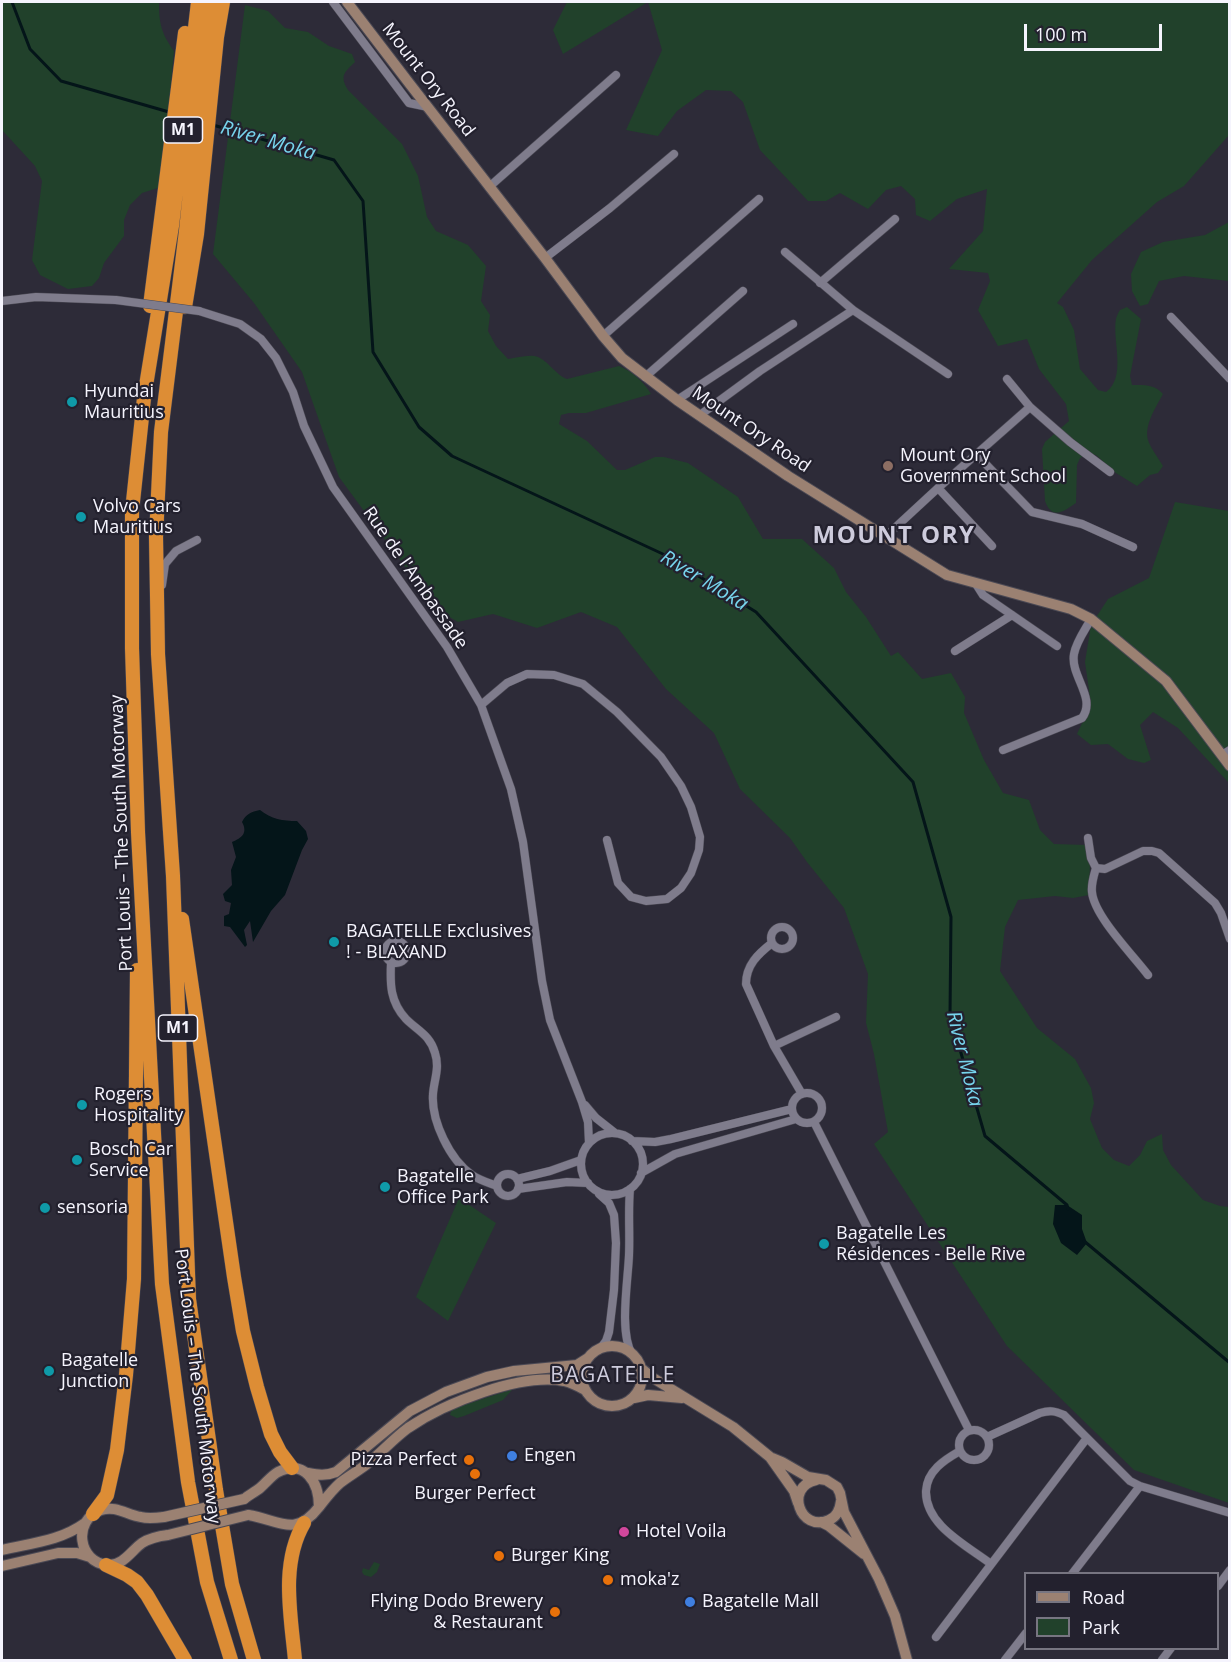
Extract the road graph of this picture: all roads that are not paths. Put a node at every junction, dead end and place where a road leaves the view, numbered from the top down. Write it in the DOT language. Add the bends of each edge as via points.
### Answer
graph roads {
  1 [pos="190,2"];
  2 [pos="198,2"];
  3 [pos="213,2"];
  4 [pos="223,2"];
  5 [pos="333,2"];
  6 [pos="347,2"];
  7 [pos="201,35"];
  8 [pos="616,75"];
  9 [pos="428,106"];
  10 [pos="674,154"];
  11 [pos="489,186"];
  12 [pos="759,199"];
  13 [pos="895,219"];
  14 [pos="785,252"];
  15 [pos="545,258"];
  16 [pos="820,283"];
  17 [pos="743,291"];
  18 [pos="2,301"];
  19 [pos="853,310"];
  20 [pos="1171,317"];
  21 [pos="793,324"];
  22 [pos="603,336"];
  23 [pos="948,374"];
  24 [pos="645,377"];
  25 [pos="1007,379"];
  26 [pos="1230,379"];
  27 [pos="677,400"];
  28 [pos="1030,407"];
  29 [pos="700,415"];
  30 [pos="976,454"];
  31 [pos="1110,472"];
  32 [pos="938,488"];
  33 [pos="885,537"];
  34 [pos="197,540"];
  35 [pos="992,546"];
  36 [pos="1133,547"];
  37 [pos="976,584"];
  38 [pos="1012,615"];
  39 [pos="1091,620"];
  40 [pos="1057,646"];
  41 [pos="955,651"];
  42 [pos="158,654"];
  43 [pos="481,705"];
  44 [pos="1003,750"];
  45 [pos="1226,753"];
  46 [pos="1230,766"];
  47 [pos="138,832"];
  48 [pos="1088,838"];
  49 [pos="607,840"];
  50 [pos="1096,868"];
  51 [pos="173,876"];
  52 [pos="1230,939"];
  53 [pos="772,943"];
  54 [pos="392,963"];
  55 [pos="1148,975"];
  56 [pos="836,1017"];
  57 [pos="774,1046"];
  58 [pos="802,1094"];
  59 [pos="582,1102"];
  60 [pos="792,1109"];
  61 [pos="796,1119"];
  62 [pos="814,1122"];
  63 [pos="615,1133"];
  64 [pos="632,1141"];
  65 [pos="589,1143"];
  66 [pos="581,1160"];
  67 [pos="642,1173"];
  68 [pos="517,1179"];
  69 [pos="588,1184"];
  70 [pos="497,1186"];
  71 [pos="518,1189"];
  72 [pos="630,1189"];
  73 [pos="595,1190"];
  74 [pos="600,1349"];
  75 [pos="633,1354"];
  76 [pos="588,1358"];
  77 [pos="642,1368"];
  78 [pos="585,1390"];
  79 [pos="633,1398"];
  80 [pos="691,1400"];
  81 [pos="969,1430"];
  82 [pos="987,1437"];
  83 [pos="1087,1437"];
  84 [pos="960,1450"];
  85 [pos="770,1457"];
  86 [pos="292,1468"];
  87 [pos="308,1473"];
  88 [pos="819,1479"];
  89 [pos="1140,1486"];
  90 [pos="841,1500"];
  91 [pos="798,1503"];
  92 [pos="319,1507"];
  93 [pos="1230,1513"];
  94 [pos="89,1519"];
  95 [pos="821,1522"];
  96 [pos="304,1523"];
  97 [pos="2,1550"];
  98 [pos="90,1557"];
  99 [pos="869,1558"];
  100 [pos="991,1564"];
  101 [pos="106,1565"];
  102 [pos="2,1566"];
  103 [pos="1230,1570"];
  104 [pos="1074,1572"];
  105 [pos="1219,1585"];
  106 [pos="936,1636"];
  107 [pos="1024,1636"];
  108 [pos="185,1660"];
  109 [pos="231,1660"];
  110 [pos="254,1660"];
  111 [pos="295,1660"];
  112 [pos="907,1660"];
  113 [pos="1005,1660"];
  1 -- 7 [label="highway"];
  2 -- 7 [label="highway, Port Louis – The South Motorway / M1"];
  3 -- 7 [label="highway, Port Louis – The South Motorway / M1"];
  4 -- 7 [label="highway"];
  5 -- 9 [label="street" via="409,104"];
  6 -- 9 [label="main road, Mount Ory Road"];
  7 -- 42 [label="highway, Port Louis – The South Motorway / M1" via="192,232 176,307 161,432 156,537"];
  7 -- 47 [label="highway, Port Louis – The South Motorway / M1" via="166,224 132,511"];
  8 -- 11 [label="street"];
  9 -- 11 [label="main road, Mount Ory Road"];
  10 -- 15 [label="street"];
  11 -- 15 [label="main road, Mount Ory Road"];
  12 -- 22 [label="street"];
  13 -- 16 [label="street"];
  14 -- 16 [label="street"];
  15 -- 22 [label="main road, Mount Ory Road"];
  16 -- 19 [label="street"];
  17 -- 24 [label="street"];
  18 -- 43 [label="street, Rue de l'Ambassade, bridge" via="36,297 116,300 199,311 240,324 261,339 276,358 293,392 304,426 333,487 447,647"];
  19 -- 23 [label="street"];
  19 -- 29 [label="street"];
  20 -- 26 [label="street"];
  21 -- 27 [label="street"];
  22 -- 24 [label="main road, Mount Ory Road"];
  24 -- 27 [label="main road, Mount Ory Road"];
  25 -- 28 [label="street"];
  27 -- 29 [label="main road, Mount Ory Road"];
  28 -- 30 [label="street"];
  28 -- 31 [label="street"];
  29 -- 33 [label="main road, Mount Ory Road"];
  30 -- 32 [label="street"];
  30 -- 36 [label="street" via="1032,512 1082,524"];
  32 -- 33 [label="street"];
  32 -- 35 [label="street"];
  33 -- 37 [label="main road, Mount Ory Road" via="946,575"];
  34 -- 42 [label="street" via="176,550 165,564"];
  37 -- 38 [label="street" via="983,595"];
  37 -- 39 [label="main road, Mount Ory Road" via="1071,609"];
  38 -- 40 [label="street"];
  38 -- 41 [label="street"];
  39 -- 44 [label="street" via="1073,655 1086,699 1082,718"];
  39 -- 45 [label="main road, Mount Ory Road" via="1166,681"];
  42 -- 51 [label="highway, Port Louis – The South Motorway / M1"];
  43 -- 49 [label="street" via="507,683 527,674 554,675 583,684 617,712 661,758 681,786 700,837 691,873 667,899 646,902 631,897 618,883"];
  43 -- 59 [label="street, Rue de l'Ambassade" via="511,789 523,842 550,1020"];
  45 -- 46 [label="main road, Mount Ory Road"];
  47 -- 94 [label="highway" via="134,1279 117,1450 106,1495"];
  47 -- 109 [label="highway, Port Louis – The South Motorway / M1" via="162,1284 188,1482 207,1582"];
  48 -- 50 [label="street"];
  50 -- 52 [label="street" via="1105,869 1143,851 1159,853 1215,903"];
  50 -- 55 [label="street" via="1092,889 1095,903"];
  51 -- 86 [label="highway" via="243,1331 271,1434"];
  51 -- 110 [label="highway, Port Louis – The South Motorway / M1" via="189,1299 232,1584"];
  53 -- 57 [label="street" via="751,963 746,984"];
  54 -- 70 [label="street" via="390,985 396,1005 429,1040 435,1053 438,1070 432,1095 444,1143 472,1176"];
  56 -- 57 [label="street"];
  57 -- 58 [label="street"];
  58 -- 60 [label="street" via="794,1100"];
  58 -- 62 [label="street" via="812,1094 820,1100 821,1115"];
  59 -- 63 [label="street"];
  59 -- 65 [label="street"];
  60 -- 61 [label="street"];
  60 -- 64 [label="street" via="671,1139"];
  61 -- 62 [label="street"];
  61 -- 67 [label="street" via="675,1155"];
  62 -- 81 [label="street"];
  63 -- 64 [label="street"];
  63 -- 65 [label="street" via="596,1137"];
  64 -- 67 [label="street" via="642,1156"];
  65 -- 66 [label="street"];
  66 -- 68 [label="street"];
  66 -- 69 [label="street" via="582,1175"];
  67 -- 72 [label="street"];
  68 -- 70 [label="street" via="511,1174 504,1175"];
  68 -- 71 [label="street"];
  69 -- 71 [label="street" via="567,1182"];
  69 -- 73 [label="street"];
  70 -- 71 [label="street" via="507,1196"];
  72 -- 73 [label="street" via="614,1195"];
  72 -- 75 [label="street" via="625,1314"];
  73 -- 74 [label="street" via="609,1203 616,1226 609,1332"];
  74 -- 75 [label="main road" via="617,1347"];
  74 -- 76 [label="main road"];
  75 -- 77 [label="main road"];
  76 -- 78 [label="main road" via="582,1373"];
  76 -- 87 [label="main road" via="577,1365 514,1371 469,1382 410,1412 336,1472"];
  77 -- 79 [label="main road" via="642,1385"];
  77 -- 80 [label="main road"];
  78 -- 79 [label="main road" via="604,1406 619,1406"];
  78 -- 92 [label="main road" via="562,1381 541,1381 486,1391 456,1403 408,1428 341,1482"];
  79 -- 80 [label="main road" via="660,1395"];
  80 -- 85 [label="main road"];
  81 -- 82 [label="street" via="979,1430"];
  81 -- 84 [label="street" via="959,1441"];
  82 -- 83 [label="street" via="1053,1411 1064,1415"];
  82 -- 84 [label="street" via="987,1451 981,1458 971,1460"];
  83 -- 89 [label="street"];
  83 -- 100 [label="street"];
  84 -- 100 [label="street" via="929,1478 928,1508 941,1527"];
  85 -- 88 [label="main road"];
  85 -- 91 [label="main road"];
  86 -- 87 [label="main road"];
  86 -- 94 [label="main road, bridge" via="278,1472 244,1499 164,1517 144,1518 115,1509 100,1510"];
  87 -- 92 [label="main road" via="317,1490"];
  88 -- 90 [label="main road" via="837,1487"];
  88 -- 91 [label="main road" via="801,1489"];
  89 -- 93 [label="street"];
  89 -- 104 [label="street"];
  90 -- 95 [label="main road" via="838,1513"];
  90 -- 99 [label="main road"];
  91 -- 95 [label="main road" via="805,1516"];
  92 -- 96 [label="main road"];
  94 -- 97 [label="main road" via="60,1538"];
  94 -- 98 [label="main road" via="81,1538"];
  95 -- 99 [label="main road"];
  96 -- 101 [label="main road, bridge" via="286,1525 248,1515 156,1536 121,1561"];
  96 -- 111 [label="highway" via="297,1535 290,1572"];
  98 -- 101 [label="main road"];
  98 -- 102 [label="main road" via="58,1553"];
  99 -- 112 [label="main road" via="896,1616"];
  100 -- 106 [label="street"];
  101 -- 108 [label="highway" via="137,1582"];
  103 -- 105 [label="street"];
  107 -- 113 [label="street"];
}
